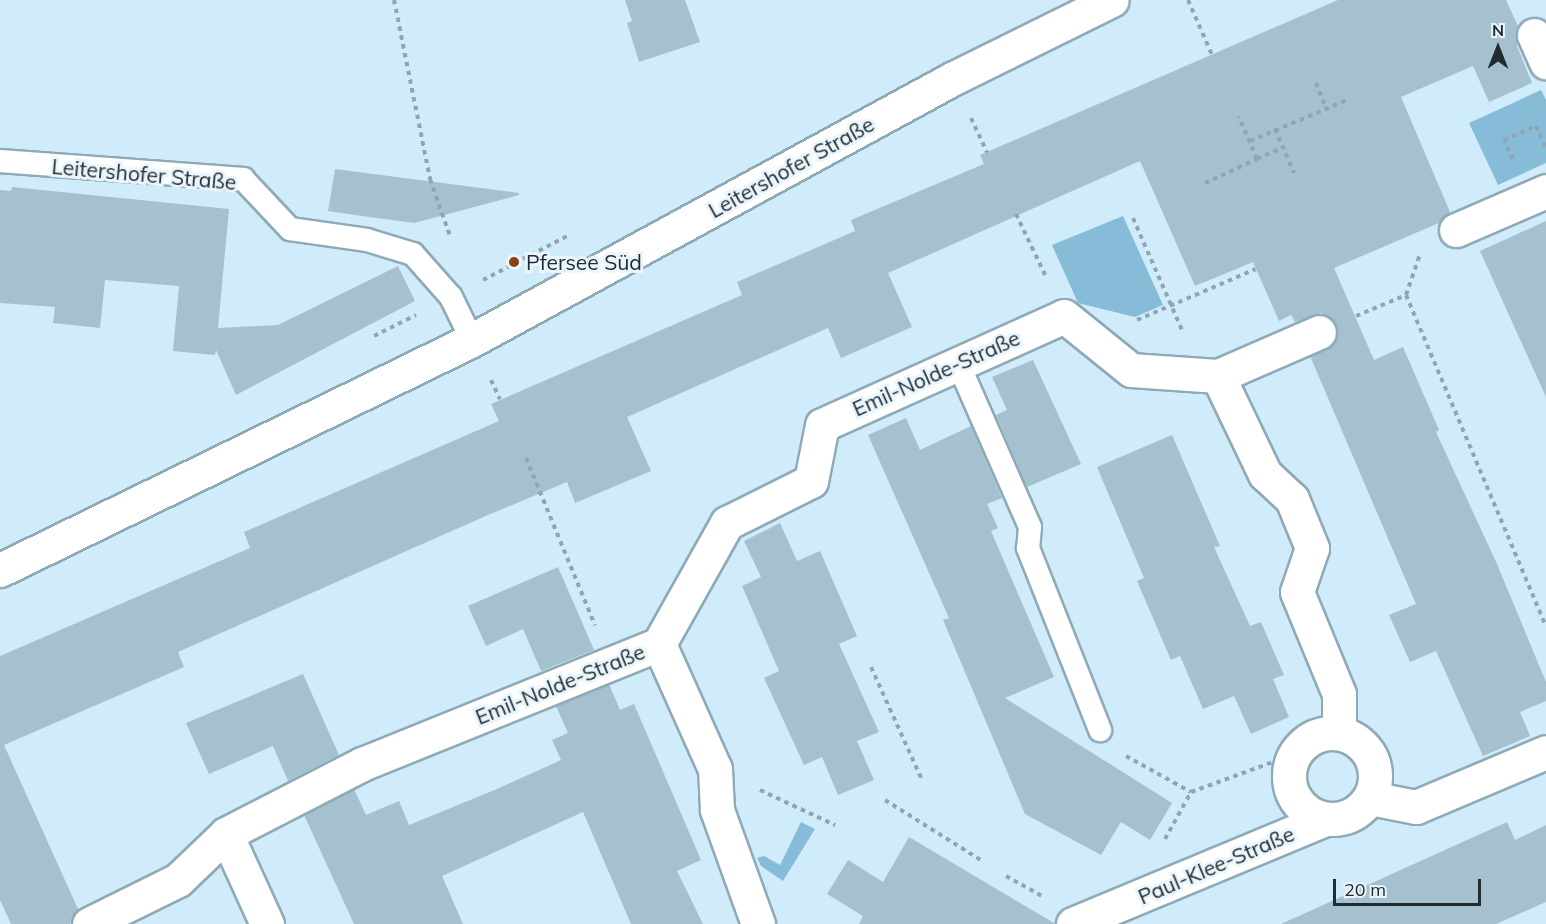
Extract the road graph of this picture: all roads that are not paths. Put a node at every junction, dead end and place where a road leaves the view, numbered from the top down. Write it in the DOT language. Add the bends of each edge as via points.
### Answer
graph roads {
  1 [pos="1112,0"];
  2 [pos="0,161"];
  3 [pos="1546,191"];
  4 [pos="1456,230"];
  5 [pos="1319,332"];
  6 [pos="472,340"];
  7 [pos="958,363"];
  8 [pos="1218,376"];
  9 [pos="0,570"];
  10 [pos="659,644"];
  11 [pos="1100,730"];
  12 [pos="1339,732"];
  13 [pos="1546,752"];
  14 [pos="1370,798"];
  15 [pos="1325,819"];
  16 [pos="226,834"];
  17 [pos="89,924"];
  18 [pos="267,924"];
  19 [pos="758,924"];
  20 [pos="1073,924"];
  1 -- 6 [label="street, Leitershofer Straße" via="952,79"];
  2 -- 6 [label="lane, Leitershofer Straße" via="243,179 290,229 367,240 413,254 451,297"];
  3 -- 4 [label="street"];
  5 -- 8 [label="street"];
  6 -- 9 [label="street, Leitershofer Straße"];
  7 -- 8 [label="street, Emil-Nolde-Straße" via="1064,316 1131,370"];
  7 -- 10 [label="street, Emil-Nolde-Straße" via="822,425 811,481 727,522"];
  7 -- 11 [label="lane" via="1030,527 1028,548"];
  8 -- 12 [label="street" via="1265,474 1292,499 1312,548 1297,592 1340,694"];
  10 -- 16 [label="street, Emil-Nolde-Straße" via="362,764"];
  10 -- 19 [label="street" via="715,769 717,810"];
  12 -- 14 [label="street" via="1364,746 1372,757 1375,785"];
  12 -- 15 [label="street" via="1314,736 1294,754 1290,767 1293,794 1301,806"];
  13 -- 14 [label="street" via="1416,807"];
  14 -- 15 [label="street" via="1350,815"];
  15 -- 20 [label="street, Paul-Klee-Straße"];
  16 -- 17 [label="street, Emil-Nolde-Straße" via="178,880"];
  16 -- 18 [label="street"];
}
